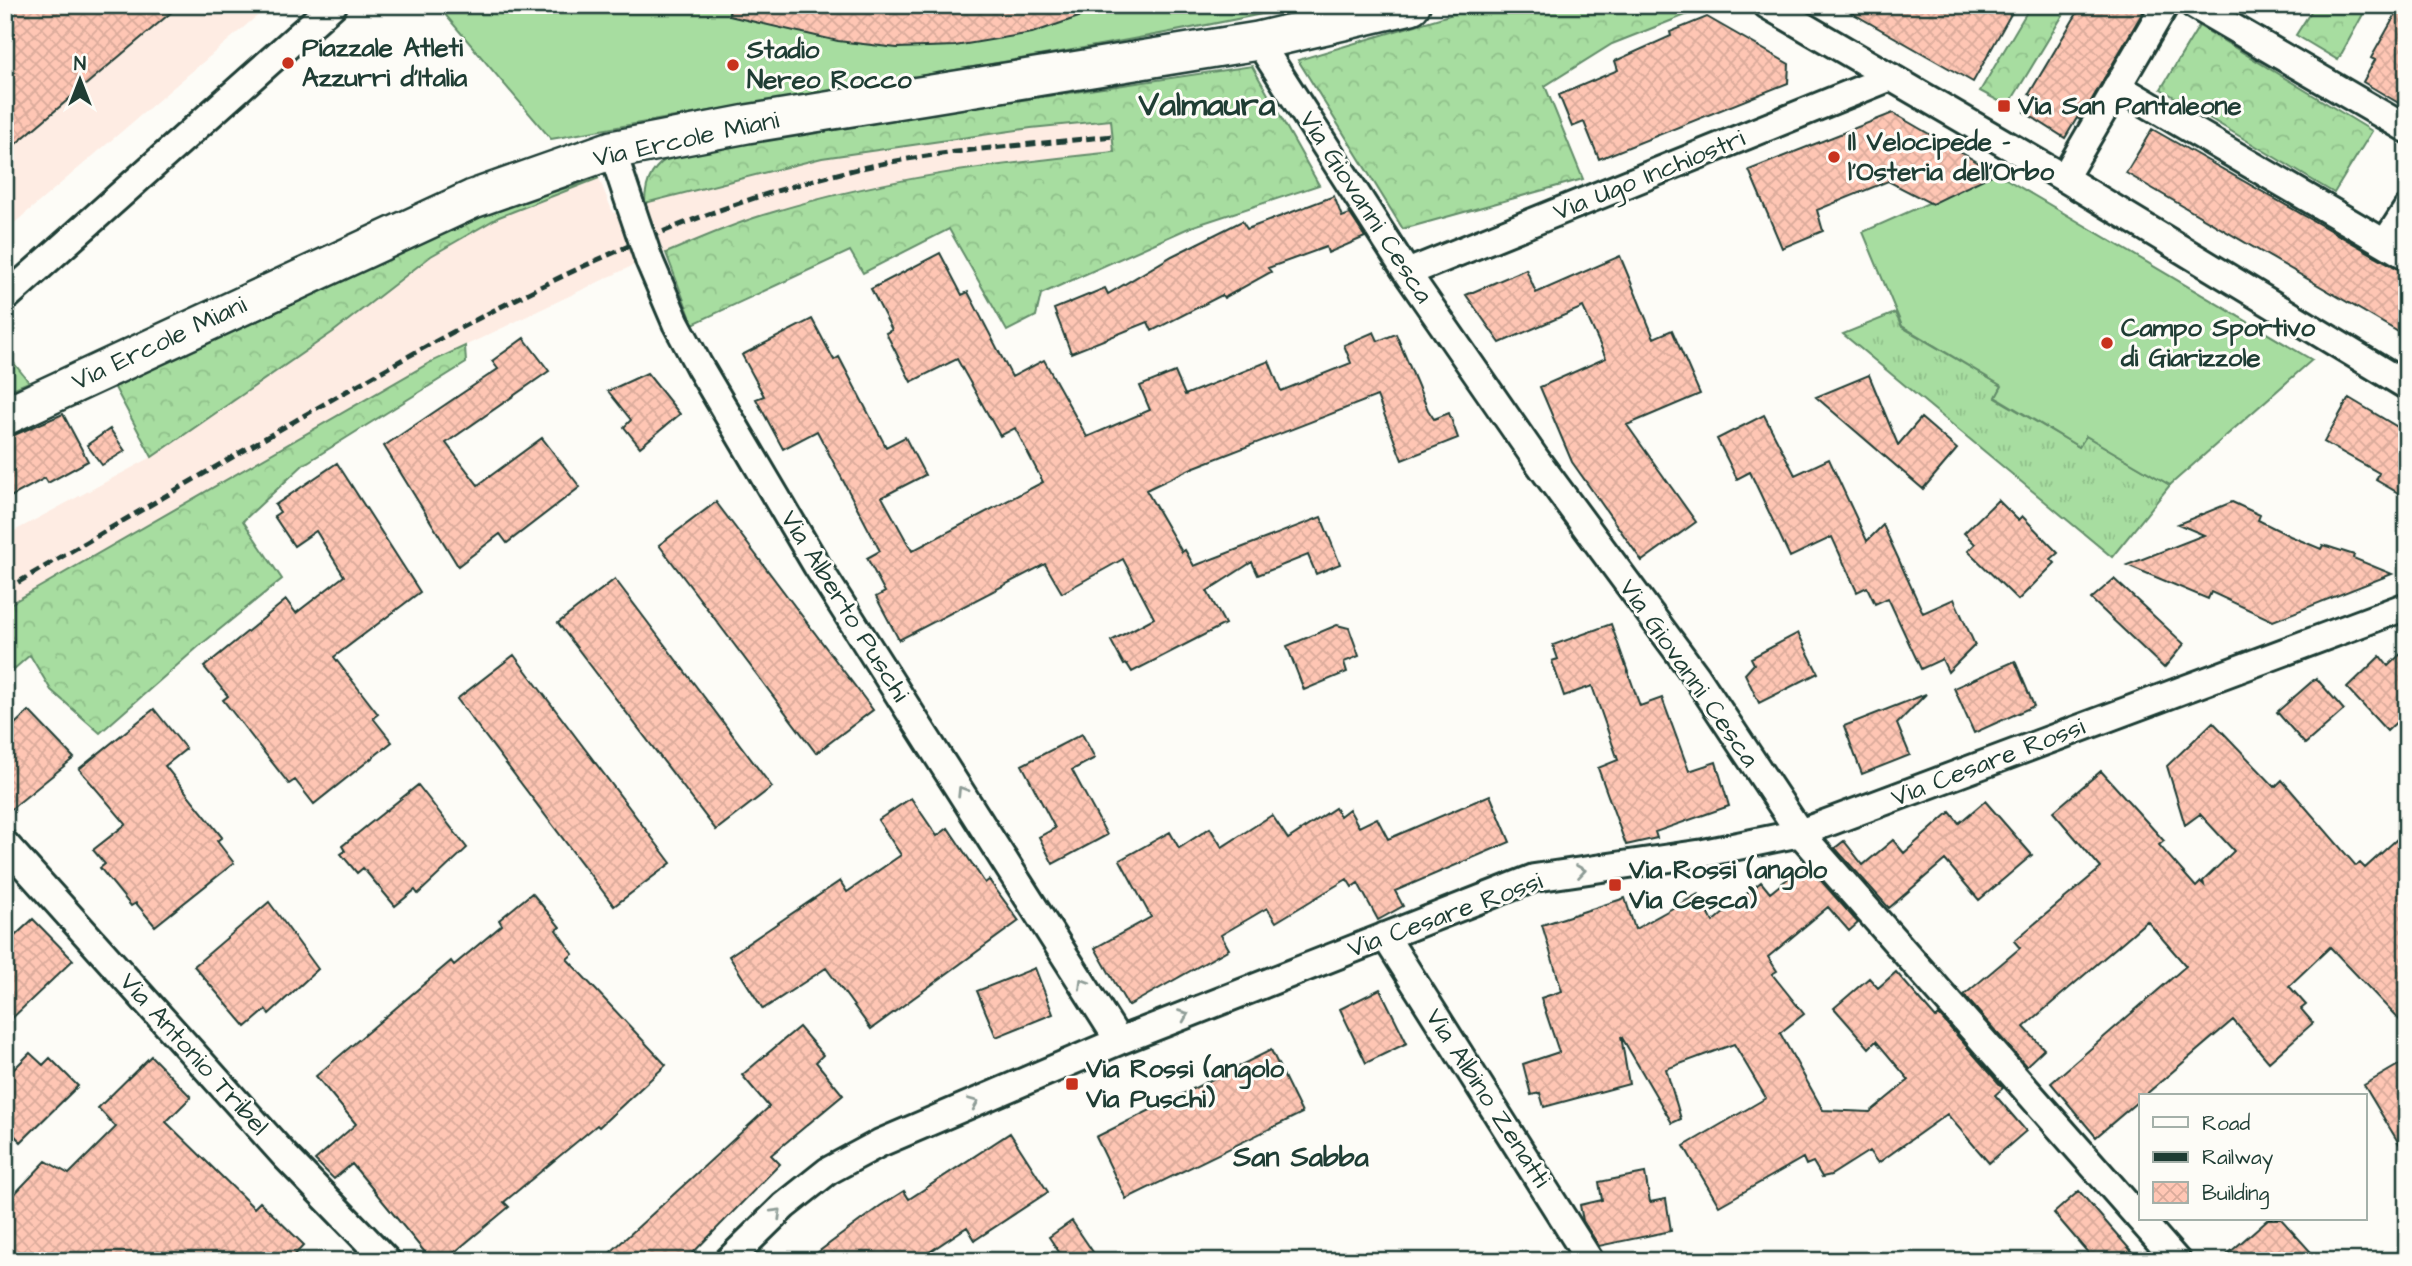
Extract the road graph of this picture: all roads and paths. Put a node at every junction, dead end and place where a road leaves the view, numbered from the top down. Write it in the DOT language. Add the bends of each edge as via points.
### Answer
graph roads {
  1 [pos="333,5"];
  2 [pos="1411,5"];
  3 [pos="1767,5"];
  4 [pos="2165,5"];
  5 [pos="2194,5"];
  6 [pos="1258,41"];
  7 [pos="1891,78"];
  8 [pos="2118,86"];
  9 [pos="2407,129"];
  10 [pos="612,150"];
  11 [pos="2064,178"];
  12 [pos="2407,209"];
  13 [pos="2396,250"];
  14 [pos="1407,273"];
  15 [pos="5,299"];
  16 [pos="2407,386"];
  17 [pos="5,416"];
  18 [pos="2407,606"];
  19 [pos="1800,833"];
  20 [pos="5,844"];
  21 [pos="1385,936"];
  22 [pos="1119,1041"];
  23 [pos="2139,1218"];
  24 [pos="2141,1220"];
  25 [pos="387,1261"];
  26 [pos="728,1261"];
  27 [pos="1590,1261"];
  28 [pos="2177,1261"];
  1 -- 15 [label="street"];
  2 -- 6 [label="street, Via Ercole Miani"];
  3 -- 7 [label="street"];
  4 -- 8 [label="street"];
  5 -- 9 [label="street"];
  6 -- 10 [label="street, Via Ercole Miani"];
  6 -- 14 [label="street, Via Giovanni Cesca"];
  7 -- 11 [label="street"];
  7 -- 14 [label="street, Via Ugo Inchiostri"];
  8 -- 11 [label="street"];
  8 -- 13 [label="street"];
  10 -- 17 [label="street, Via Ercole Miani" via="473,199"];
  22 -- 10 [label="street, Via Alberto Puschi, one-way, bridge" via="817,566 699,366 649,260"];
  11 -- 16 [label="street"];
  12 -- 13 [label="street"];
  14 -- 19 [label="street, Via Giovanni Cesca" via="1535,458 1696,676"];
  18 -- 19 [label="street, Via Cesare Rossi"];
  21 -- 19 [label="street, Via Cesare Rossi, one-way" via="1534,878 1703,853"];
  19 -- 23 [label="street, Via Giovanni Cesca"];
  20 -- 25 [label="street, Via Antonio Tribel" via="286,1157"];
  22 -- 21 [label="street, Via Cesare Rossi, one-way"];
  21 -- 27 [label="street, Via Albino Zenatti"];
  26 -- 22 [label="street, Via Cesare Rossi, one-way" via="783,1206 828,1171 880,1143"];
  24 -- 28 [label="street, Via Giovanni Cesca"];
}
